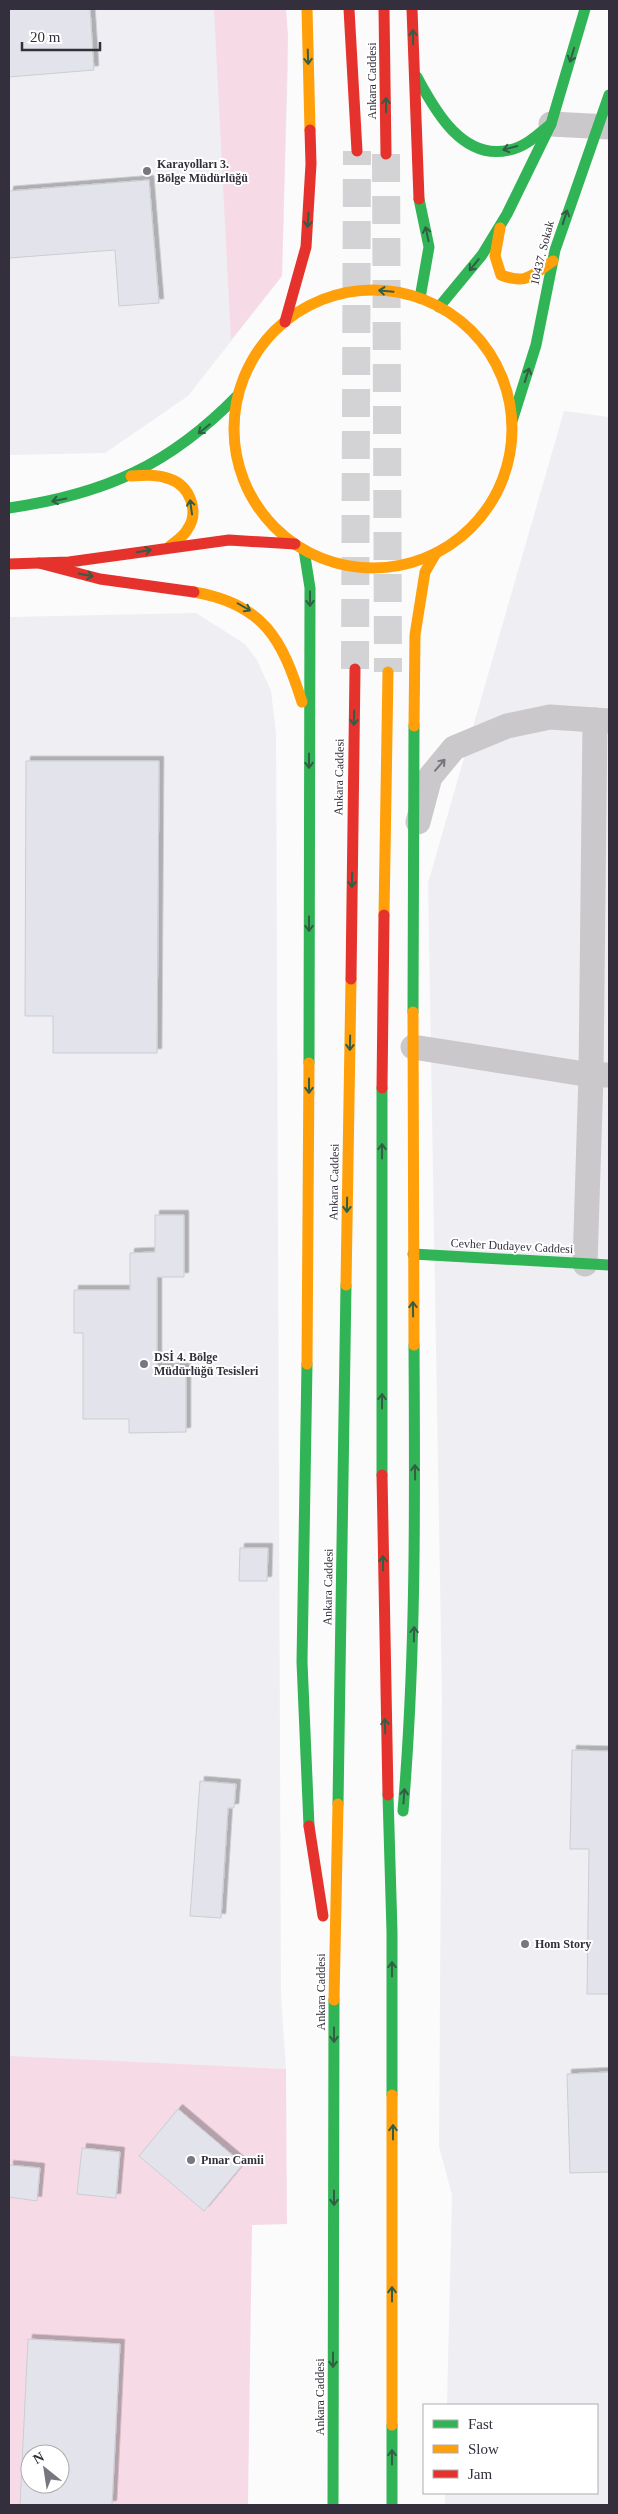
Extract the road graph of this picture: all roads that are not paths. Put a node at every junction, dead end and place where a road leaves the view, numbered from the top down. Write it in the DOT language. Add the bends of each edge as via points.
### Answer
graph roads {
  1 [pos="307,9"];
  2 [pos="349,9"];
  3 [pos="384,9"];
  4 [pos="412,9"];
  5 [pos="586,9"];
  6 [pos="413,69"];
  7 [pos="609,95"];
  8 [pos="551,124"];
  9 [pos="605,126"];
  10 [pos="357,151"];
  11 [pos="386,154"];
  12 [pos="500,224"];
  13 [pos="553,261"];
  14 [pos="420,298"];
  15 [pos="439,307"];
  16 [pos="285,322"];
  17 [pos="238,395"];
  18 [pos="512,421"];
  19 [pos="131,476"];
  20 [pos="9,508"];
  21 [pos="170,546"];
  22 [pos="299,547"];
  23 [pos="436,553"];
  24 [pos="39,563"];
  25 [pos="9,564"];
  26 [pos="354,669"];
  27 [pos="388,672"];
  28 [pos="602,720"];
  29 [pos="309,735"];
  30 [pos="413,843"];
  31 [pos="413,1046"];
  32 [pos="600,1075"];
  33 [pos="413,1254"];
  34 [pos="597,1264"];
  35 [pos="392,1932"];
  36 [pos="334,1986"];
  37 [pos="333,2505"];
  38 [pos="392,2505"];
  1 -- 16 [label="main road, one-way" via="312,164 306,247"];
  2 -- 10 [label="main road, Ankara Caddesi"];
  11 -- 3 [label="main road, Ankara Caddesi, one-way"];
  6 -- 4 [label="main road, one-way"];
  5 -- 8 [label="main road, one-way"];
  8 -- 6 [label="main road, one-way" via="529,142 511,149 493,152 476,148 462,141 444,124"];
  14 -- 6 [label="main road, one-way" via="429,247 418,196"];
  7 -- 9 [label="main road, 10437. Sokak"];
  8 -- 9 [label="street"];
  8 -- 12 [label="main road"];
  13 -- 9 [label="main road, 10437. Sokak, one-way" via="571,200"];
  12 -- 13 [label="main road" via="495,256 501,274 516,281 529,277"];
  12 -- 15 [label="main road, one-way" via="482,255"];
  18 -- 13 [label="main road, 10437. Sokak, one-way" via="536,345"];
  14 -- 15 [label="main road"];
  14 -- 16 [label="main road, one-way" via="380,290 352,292 320,301"];
  15 -- 18 [label="main road" via="456,318 485,346 504,382"];
  16 -- 17 [label="main road" via="260,347"];
  17 -- 19 [label="main road, one-way" via="217,418 185,444"];
  17 -- 22 [label="main road" via="234,435 241,475 272,526"];
  18 -- 23 [label="main road" via="506,466 487,508 473,526"];
  19 -- 20 [label="main road, one-way" via="72,497"];
  21 -- 19 [label="main road, one-way" via="189,528 192,516 188,493 169,479"];
  21 -- 22 [label="main road" via="247,540"];
  24 -- 21 [label="main road, one-way" via="101,558"];
  22 -- 23 [label="main road" via="340,564 380,568"];
  22 -- 29 [label="main road, one-way" via="310,588"];
  23 -- 30 [label="main road" via="425,572 415,635"];
  24 -- 25 [label="main road"];
  24 -- 29 [label="main road, one-way" via="109,580 212,594 248,608 271,631 286,657 299,690"];
  26 -- 36 [label="main road, Ankara Caddesi, one-way"];
  35 -- 27 [label="main road, one-way" via="382,1521 382,1038"];
  30 -- 28 [label="street, one-way" via="430,777 454,748 507,726 550,717"];
  28 -- 32 [label="street"];
  29 -- 36 [label="main road, one-way" via="309,1265 302,1662 308,1821"];
  30 -- 31 [label="main road"];
  31 -- 32 [label="street"];
  31 -- 33 [label="main road"];
  32 -- 34 [label="street"];
  33 -- 34 [label="main road, Cevher Dudayev Caddesi"];
  35 -- 33 [label="main road, one-way" via="414,1634"];
  38 -- 35 [label="main road, one-way"];
  36 -- 37 [label="main road, Ankara Caddesi, one-way"];
}
